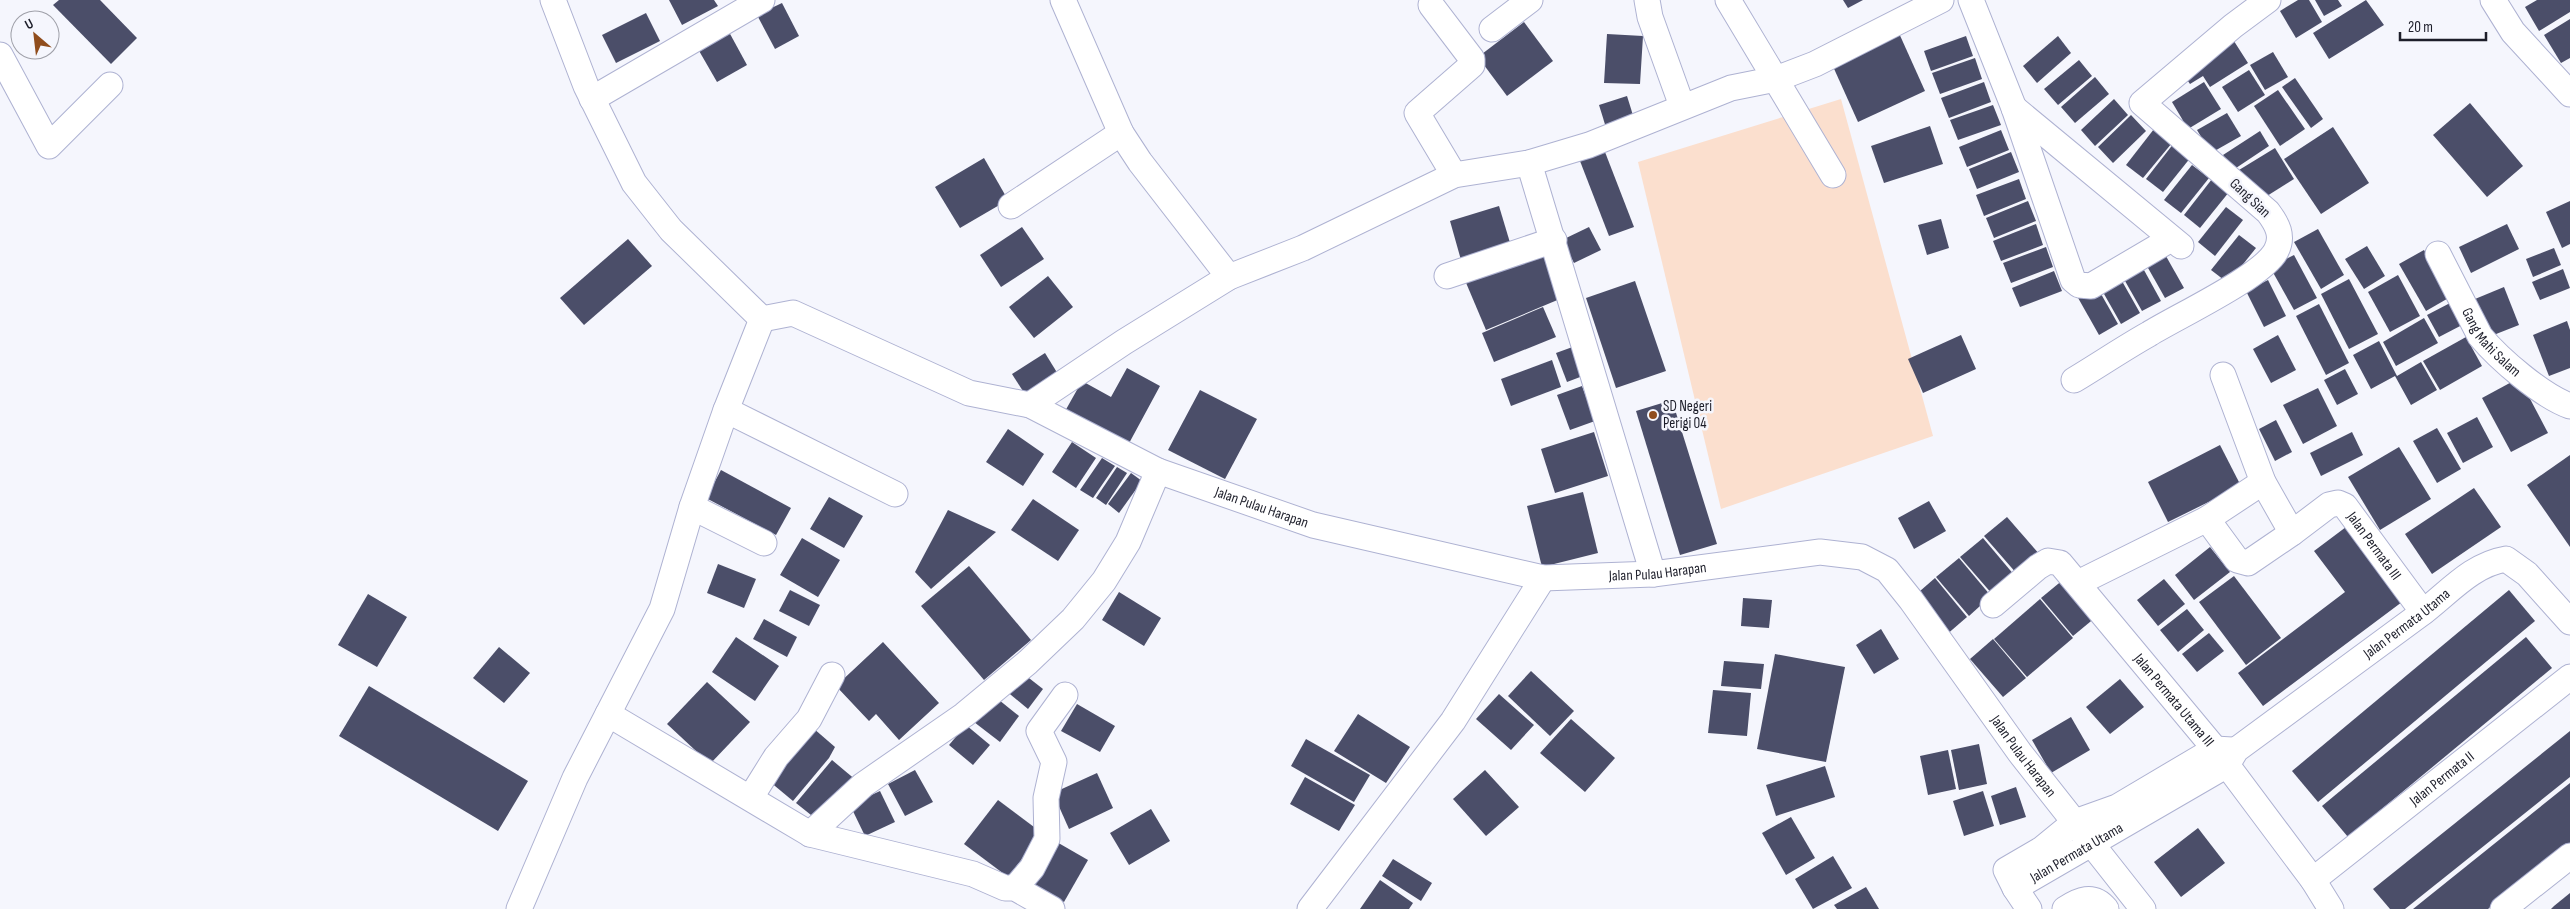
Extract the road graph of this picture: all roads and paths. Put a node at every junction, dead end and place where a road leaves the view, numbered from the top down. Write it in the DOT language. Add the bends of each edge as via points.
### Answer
graph roads {
  1 [pos="553,0"];
  2 [pos="762,0"];
  3 [pos="1063,0"];
  4 [pos="1530,0"];
  5 [pos="1647,0"];
  6 [pos="1728,0"];
  7 [pos="1941,0"];
  8 [pos="1972,0"];
  9 [pos="2268,0"];
  10 [pos="2493,0"];
  11 [pos="1431,5"];
  12 [pos="1492,29"];
  13 [pos="0,55"];
  14 [pos="1776,79"];
  15 [pos="110,85"];
  16 [pos="2570,94"];
  17 [pos="592,100"];
  18 [pos="1682,106"];
  19 [pos="2014,108"];
  20 [pos="1121,133"];
  21 [pos="1530,163"];
  22 [pos="1454,175"];
  23 [pos="1833,175"];
  24 [pos="1011,206"];
  25 [pos="1554,240"];
  26 [pos="2438,254"];
  27 [pos="1447,276"];
  28 [pos="1229,278"];
  29 [pos="762,319"];
  30 [pos="2222,375"];
  31 [pos="2074,380"];
  32 [pos="1030,405"];
  33 [pos="2570,406"];
  34 [pos="726,410"];
  35 [pos="1158,471"];
  36 [pos="2263,482"];
  37 [pos="895,494"];
  38 [pos="692,507"];
  39 [pos="2207,519"];
  40 [pos="2292,534"];
  41 [pos="764,543"];
  42 [pos="1653,574"];
  43 [pos="1543,578"];
  44 [pos="2078,583"];
  45 [pos="1992,605"];
  46 [pos="2423,612"];
  47 [pos="2570,622"];
  48 [pos="832,675"];
  49 [pos="2570,677"];
  50 [pos="1065,695"];
  51 [pos="608,714"];
  52 [pos="2226,755"];
  53 [pos="751,797"];
  54 [pos="2075,822"];
  55 [pos="810,834"];
  56 [pos="2090,845"];
  57 [pos="2570,856"];
  58 [pos="2010,879"];
  59 [pos="2313,880"];
  60 [pos="1015,888"];
  61 [pos="519,909"];
  62 [pos="1052,909"];
  63 [pos="1310,909"];
  64 [pos="2029,909"];
  65 [pos="2065,909"];
  66 [pos="2106,909"];
  67 [pos="2143,909"];
  68 [pos="2331,909"];
  69 [pos="2503,909"];
  1 -- 17 [label="street"];
  2 -- 17 [label="street"];
  3 -- 20 [label="street"];
  4 -- 12 [label="street"];
  5 -- 18 [label="street"];
  6 -- 14 [label="street"];
  7 -- 14 [label="street" via="1816,64"];
  8 -- 19 [label="street" via="1978,23"];
  9 -- 31 [label="street, Gang Sian" via="2142,103 2268,212 2279,230 2276,252 2252,275"];
  10 -- 16 [label="street" via="2513,32"];
  11 -- 22 [label="street" via="1472,60 1465,73 1417,113"];
  13 -- 15 [label="street" via="49,146"];
  14 -- 18 [label="street" via="1732,88"];
  14 -- 23 [label="street"];
  17 -- 29 [label="street" via="634,183 671,230"];
  18 -- 21 [label="street" via="1589,145"];
  19 -- 19 [label="street" via="2176,242 2098,283 2079,285 2073,280 2061,250"];
  20 -- 24 [label="street"];
  20 -- 28 [label="street"];
  21 -- 22 [label="street"];
  21 -- 25 [label="street"];
  22 -- 28 [label="street" via="1303,248"];
  25 -- 27 [label="street"];
  25 -- 42 [label="street"];
  26 -- 33 [label="street, Gang Mahi Salam" via="2487,345 2524,378"];
  28 -- 32 [label="street" via="1124,342"];
  29 -- 32 [label="street, Jalan Pulau Harapan" via="793,313 969,393"];
  29 -- 34 [label="street"];
  30 -- 36 [label="street"];
  32 -- 35 [label="street, Jalan Pulau Harapan"];
  34 -- 37 [label="street"];
  34 -- 38 [label="street"];
  35 -- 43 [label="street, Jalan Pulau Harapan" via="1313,525"];
  35 -- 55 [label="street" via="1128,542 1104,581 1073,619 1028,662 964,715 863,785"];
  36 -- 39 [label="street"];
  36 -- 40 [label="street"];
  38 -- 41 [label="street"];
  38 -- 51 [label="street" via="662,609"];
  39 -- 40 [label="street, Jalan Permata III" via="2242,563 2248,563"];
  39 -- 44 [label="street"];
  40 -- 46 [label="street, Jalan Permata III" via="2329,504 2345,506"];
  42 -- 43 [label="street, Jalan Pulau Harapan"];
  42 -- 54 [label="street, Jalan Pulau Harapan" via="1820,552 1862,557 1887,570 2020,753"];
  43 -- 63 [label="street" via="1453,721"];
  44 -- 45 [label="street, Jalan Permata Utama III" via="2060,563 2048,561"];
  44 -- 52 [label="street, Jalan Permata Utama III"];
  46 -- 47 [label="street, Jalan Permata Utama" via="2476,569 2506,558 2527,574"];
  46 -- 52 [label="street, Jalan Permata Utama"];
  48 -- 53 [label="street" via="809,719 776,757"];
  49 -- 59 [label="street, Jalan Permata II"];
  50 -- 60 [label="street" via="1039,731 1054,762 1046,798 1047,839 1032,868"];
  51 -- 53 [label="street"];
  51 -- 61 [label="street" via="560,809"];
  52 -- 54 [label="street, Jalan Permata Utama"];
  52 -- 56 [label="street, Jalan Permata Utama"];
  52 -- 59 [label="street, Jalan Permata Utama III"];
  53 -- 55 [label="street"];
  54 -- 56 [label="street, Jalan Pulau Harapan"];
  54 -- 58 [label="street, Jalan Permata Utama"];
  55 -- 60 [label="street" via="973,874 1005,888"];
  56 -- 58 [label="street, Jalan Permata Utama"];
  56 -- 67 [label="street, Jalan Pulau Harapan"];
  57 -- 69 [label="street"];
  58 -- 64 [label="street"];
  59 -- 68 [label="street, Jalan Permata Utama III"];
  60 -- 62 [label="street"];
  65 -- 66 [label="street" via="2077,901 2088,899"];
}
